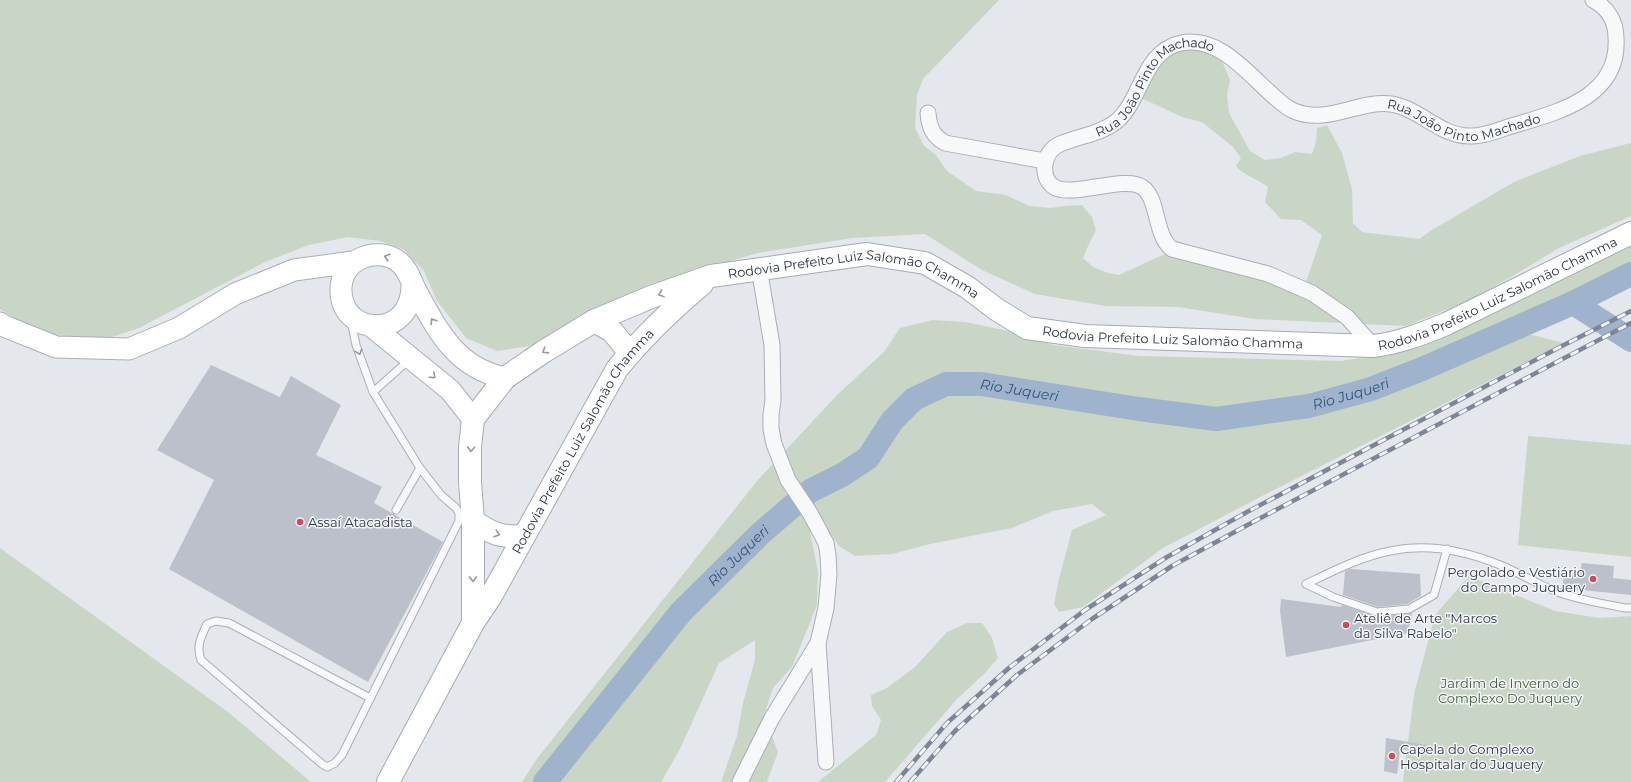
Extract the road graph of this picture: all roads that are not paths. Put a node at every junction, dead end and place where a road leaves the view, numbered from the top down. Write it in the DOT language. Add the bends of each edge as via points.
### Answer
graph roads {
  1 [pos="1593,0"];
  2 [pos="928,113"];
  3 [pos="1045,161"];
  4 [pos="1631,233"];
  5 [pos="353,262"];
  6 [pos="759,268"];
  7 [pos="711,276"];
  8 [pos="412,284"];
  9 [pos="350,314"];
  10 [pos="594,321"];
  11 [pos="0,323"];
  12 [pos="370,325"];
  13 [pos="1373,346"];
  14 [pos="630,353"];
  15 [pos="410,359"];
  16 [pos="505,378"];
  17 [pos="373,392"];
  18 [pos="473,420"];
  19 [pos="420,468"];
  20 [pos="396,510"];
  21 [pos="473,521"];
  22 [pos="523,536"];
  23 [pos="1447,549"];
  24 [pos="1631,608"];
  25 [pos="473,623"];
  26 [pos="818,643"];
  27 [pos="370,698"];
  28 [pos="826,762"];
  29 [pos="388,782"];
  30 [pos="740,782"];
  1 -- 3 [label="street, Rua João Pinto Machado" via="1605,8 1616,30 1615,56 1611,70 1601,84 1572,106 1482,135 1464,136 1452,133 1407,108 1390,104 1369,105 1327,115 1307,115 1293,111 1224,52 1208,44 1193,42 1179,44 1162,52 1150,66 1126,111 1116,122 1058,144 1048,153"];
  2 -- 3 [label="street" via="929,126 938,139 945,143"];
  3 -- 13 [label="street" via="1049,182 1063,190 1140,185 1147,191 1160,232 1172,249 1262,272 1312,293 1347,317"];
  4 -- 13 [label="main road, Rodovia Prefeito Luiz Salomão Chamma" via="1446,324 1415,337"];
  8 -- 5 [label="main road, one-way" via="408,272 400,262 389,256 376,254 364,256"];
  5 -- 9 [label="main road" via="341,282 341,295"];
  5 -- 11 [label="main road" via="294,270 235,294 179,328 128,349 56,347"];
  6 -- 7 [label="main road, Rodovia Prefeito Luiz Salomão Chamma"];
  6 -- 13 [label="main road, Rodovia Prefeito Luiz Salomão Chamma" via="867,254 925,263 967,286 996,309 1027,328 1085,336"];
  6 -- 26 [label="street" via="772,345 771,429 774,444 788,480 826,543 828,555 826,602"];
  7 -- 10 [label="main road, Rodovia Prefeito Luiz Salomão Chamma, one-way"];
  7 -- 14 [label="main road, Rodovia Prefeito Luiz Salomão Chamma" via="671,310"];
  8 -- 12 [label="main road" via="409,306 402,316 381,326"];
  16 -- 8 [label="main road, one-way" via="478,369 455,351 441,333"];
  9 -- 12 [label="main road" via="359,322"];
  9 -- 17 [label="lane, one-way" via="356,345"];
  10 -- 14 [label="main road" via="612,331"];
  10 -- 16 [label="main road, Rodovia Prefeito Luiz Salomão Chamma, one-way"];
  12 -- 15 [label="main road"];
  14 -- 22 [label="main road, Rodovia Prefeito Luiz Salomão Chamma" via="617,369"];
  15 -- 17 [label="lane"];
  15 -- 18 [label="main road, one-way" via="450,390"];
  16 -- 18 [label="main road, Rodovia Prefeito Luiz Salomão Chamma"];
  17 -- 19 [label="lane"];
  18 -- 21 [label="main road, Rodovia Prefeito Luiz Salomão Chamma, one-way" via="470,447"];
  19 -- 20 [label="lane"];
  19 -- 27 [label="lane" via="441,495 456,508 459,521"];
  21 -- 22 [label="main road, one-way" via="500,536"];
  21 -- 25 [label="main road, Rodovia Prefeito Luiz Salomão Chamma, one-way"];
  22 -- 25 [label="main road, Rodovia Prefeito Luiz Salomão Chamma" via="491,596"];
  23 -- 23 [label="lane" via="1392,550 1342,566 1306,584 1333,597 1377,612 1409,609 1434,595"];
  23 -- 24 [label="lane" via="1499,564 1560,592 1590,601"];
  25 -- 29 [label="main road, Rodovia Prefeito Luiz Salomão Chamma"];
  26 -- 28 [label="street"];
  26 -- 30 [label="street" via="772,718"];
  27 -- 27 [label="lane" via="342,755 327,767 201,660 198,651 201,636 207,624 216,621 229,623"];
}
